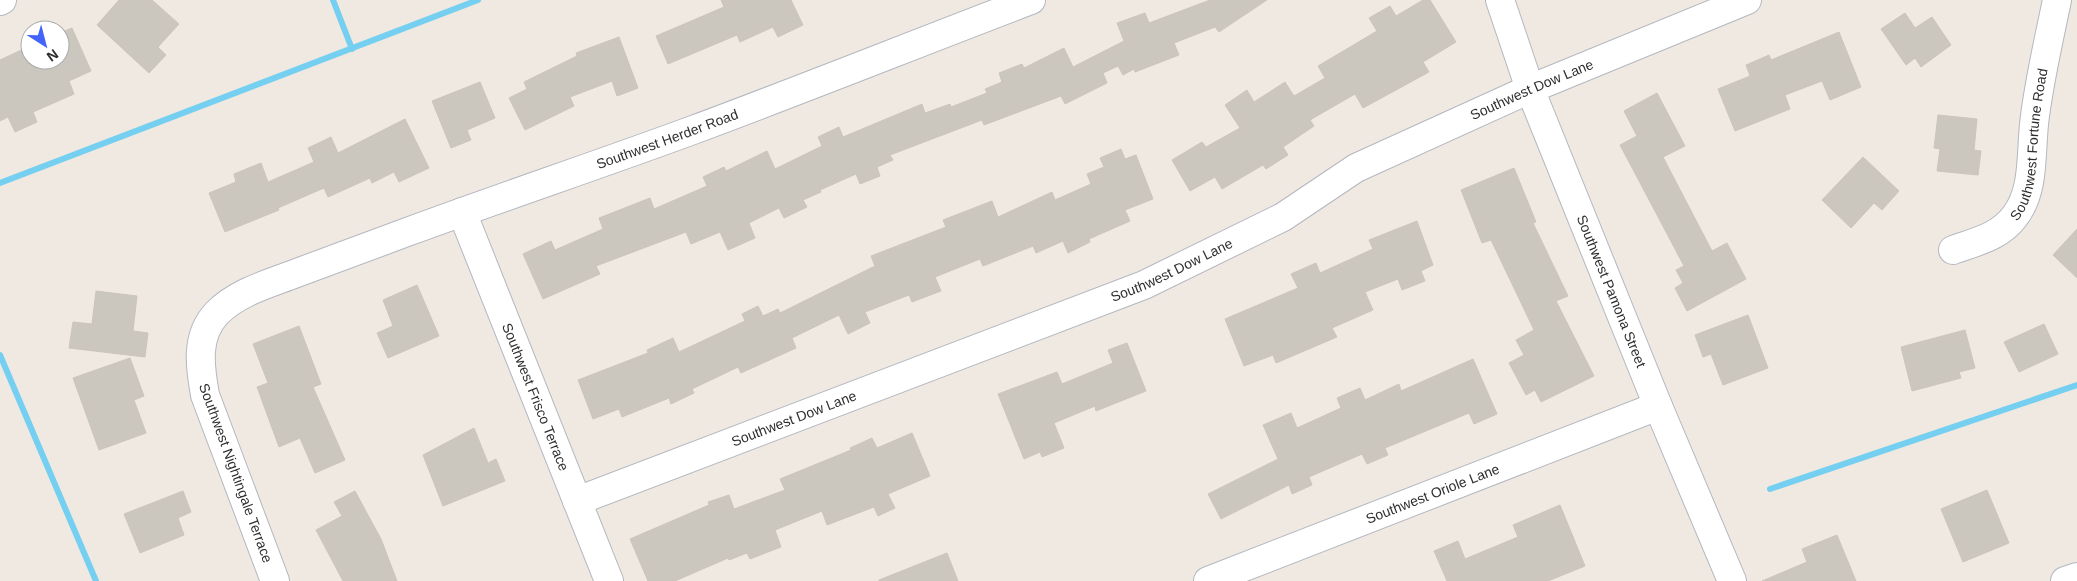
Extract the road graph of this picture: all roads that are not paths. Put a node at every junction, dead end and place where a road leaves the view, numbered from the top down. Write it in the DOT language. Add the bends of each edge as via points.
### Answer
graph roads {
  1 [pos="1031,0"];
  2 [pos="1500,0"];
  3 [pos="1747,0"];
  4 [pos="2057,0"];
  5 [pos="1530,89"];
  6 [pos="462,212"];
  7 [pos="1952,250"];
  8 [pos="301,272"];
  9 [pos="1658,406"];
  10 [pos="577,501"];
  11 [pos="2077,576"];
  12 [pos="275,581"];
  13 [pos="609,581"];
  14 [pos="1208,581"];
  15 [pos="1732,581"];
  16 [pos="2064,581"];
  1 -- 6 [label="street, Southwest Herder Road" via="694,130"];
  2 -- 5 [label="street, Southwest Pamona Street"];
  3 -- 5 [label="street, Southwest Dow Lane"];
  4 -- 7 [label="street, Southwest Fortune Road" via="2034,117 2028,190 2023,204 2014,218 1992,236"];
  5 -- 9 [label="street, Southwest Pamona Street"];
  5 -- 10 [label="street, Southwest Dow Lane" via="1356,168 1283,216 1144,285"];
  6 -- 8 [label="street, Southwest Herder Road"];
  6 -- 10 [label="street, Southwest Frisco Terrace"];
  8 -- 12 [label="street, Southwest Nightingale Terrace" via="231,302 216,314 200,350 205,395"];
  9 -- 14 [label="street, Southwest Oriole Lane"];
  9 -- 15 [label="street, Southwest Pamona Street"];
  10 -- 13 [label="street, Southwest Frisco Terrace"];
  11 -- 16 [label="street"];
}
